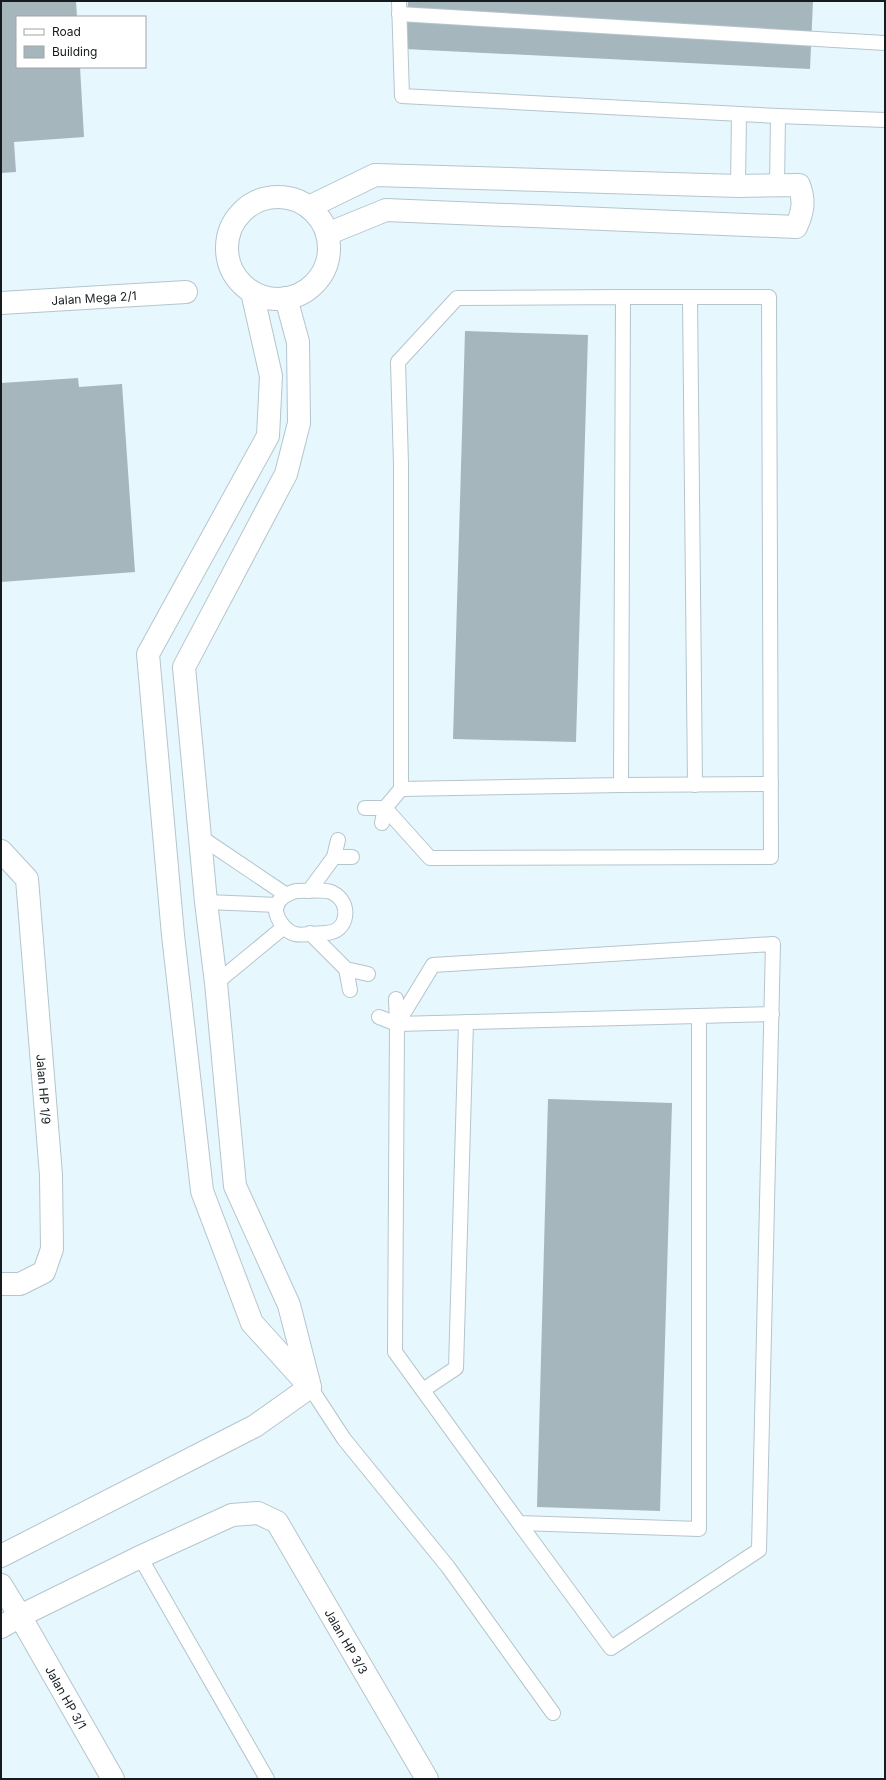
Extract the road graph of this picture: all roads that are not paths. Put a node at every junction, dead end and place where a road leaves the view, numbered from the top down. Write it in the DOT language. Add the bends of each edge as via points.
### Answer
graph roads {
  1 [pos="399,7"];
  2 [pos="885,43"];
  3 [pos="739,114"];
  4 [pos="778,116"];
  5 [pos="885,120"];
  6 [pos="777,185"];
  7 [pos="738,186"];
  8 [pos="309,207"];
  9 [pos="327,234"];
  10 [pos="186,292"];
  11 [pos="252,292"];
  12 [pos="623,297"];
  13 [pos="690,297"];
  14 [pos="286,298"];
  15 [pos="1,303"];
  16 [pos="771,784"];
  17 [pos="695,785"];
  18 [pos="621,786"];
  19 [pos="401,789"];
  20 [pos="365,808"];
  21 [pos="384,808"];
  22 [pos="382,822"];
  23 [pos="199,836"];
  24 [pos="338,840"];
  25 [pos="1,851"];
  26 [pos="334,857"];
  27 [pos="352,857"];
  28 [pos="309,891"];
  29 [pos="281,900"];
  30 [pos="206,902"];
  31 [pos="284,927"];
  32 [pos="310,933"];
  33 [pos="173,935"];
  34 [pos="346,969"];
  35 [pos="368,974"];
  36 [pos="216,983"];
  37 [pos="350,990"];
  38 [pos="396,999"];
  39 [pos="772,1014"];
  40 [pos="699,1016"];
  41 [pos="379,1017"];
  42 [pos="466,1022"];
  43 [pos="398,1024"];
  44 [pos="11,1284"];
  45 [pos="310,1386"];
  46 [pos="423,1390"];
  47 [pos="519,1523"];
  48 [pos="1,1556"];
  49 [pos="140,1557"];
  50 [pos="1,1586"];
  51 [pos="20,1616"];
  52 [pos="1,1627"];
  53 [pos="553,1713"];
  54 [pos="113,1779"];
  55 [pos="267,1779"];
  56 [pos="427,1779"];
  1 -- 2 [label="lane"];
  1 -- 3 [label="lane" via="402,96"];
  3 -- 4 [label="lane"];
  3 -- 7 [label="lane"];
  4 -- 5 [label="lane"];
  4 -- 6 [label="lane"];
  6 -- 7 [label="street"];
  6 -- 9 [label="street" via="799,185 803,196 803,212 796,227 386,210"];
  7 -- 8 [label="street" via="375,175"];
  8 -- 9 [label="street" via="320,219"];
  8 -- 11 [label="street" via="294,199 278,196 262,199 248,207 236,219 227,249 230,266 240,281"];
  9 -- 14 [label="street" via="329,251 325,268 316,282 302,293"];
  10 -- 15 [label="street, Jalan Mega 2/1"];
  11 -- 14 [label="street" via="269,298"];
  11 -- 33 [label="street" via="271,376 268,436 148,654"];
  12 -- 13 [label="lane"];
  12 -- 18 [label="lane"];
  12 -- 19 [label="lane" via="457,298 398,362 401,464"];
  13 -- 16 [label="lane" via="769,297"];
  13 -- 17 [label="lane"];
  14 -- 23 [label="street" via="298,342 299,416 286,474 184,667"];
  16 -- 17 [label="lane"];
  16 -- 21 [label="lane" via="771,857 430,858"];
  17 -- 18 [label="lane"];
  18 -- 19 [label="lane"];
  19 -- 21 [label="lane"];
  20 -- 21 [label="lane"];
  21 -- 22 [label="lane"];
  23 -- 29 [label="lane"];
  23 -- 30 [label="street"];
  24 -- 26 [label="lane"];
  25 -- 44 [label="street, Jalan HP 1/9" via="26,879 51,1175 52,1249 44,1272"];
  26 -- 27 [label="lane"];
  26 -- 28 [label="lane"];
  28 -- 29 [label="lane" via="296,891"];
  28 -- 32 [label="lane" via="331,892 342,899 346,908 342,926 329,933"];
  29 -- 30 [label="lane"];
  29 -- 31 [label="lane" via="277,915"];
  30 -- 33 [label="street" via="182,907"];
  30 -- 36 [label="street"];
  31 -- 32 [label="lane" via="295,934"];
  31 -- 36 [label="lane"];
  32 -- 34 [label="lane"];
  33 -- 45 [label="street" via="202,1191 252,1323"];
  34 -- 35 [label="lane"];
  34 -- 37 [label="lane"];
  36 -- 45 [label="street" via="235,1186 289,1305"];
  38 -- 43 [label="lane"];
  39 -- 40 [label="lane"];
  39 -- 43 [label="lane" via="773,944 433,965"];
  39 -- 47 [label="lane" via="759,1550 611,1648"];
  40 -- 42 [label="lane"];
  40 -- 47 [label="lane" via="700,1529"];
  41 -- 43 [label="lane"];
  42 -- 43 [label="lane"];
  42 -- 46 [label="lane" via="456,1368"];
  43 -- 46 [label="lane" via="395,1352"];
  45 -- 48 [label="street" via="255,1426"];
  45 -- 53 [label="lane" via="344,1440 448,1567"];
  46 -- 47 [label="lane"];
  49 -- 51 [label="street"];
  49 -- 55 [label="lane"];
  49 -- 56 [label="street, Jalan HP 3/3" via="232,1515 258,1513 277,1522"];
  50 -- 51 [label="street, Jalan HP 3/1"];
  51 -- 52 [label="street"];
  51 -- 54 [label="street, Jalan HP 3/1"];
}
